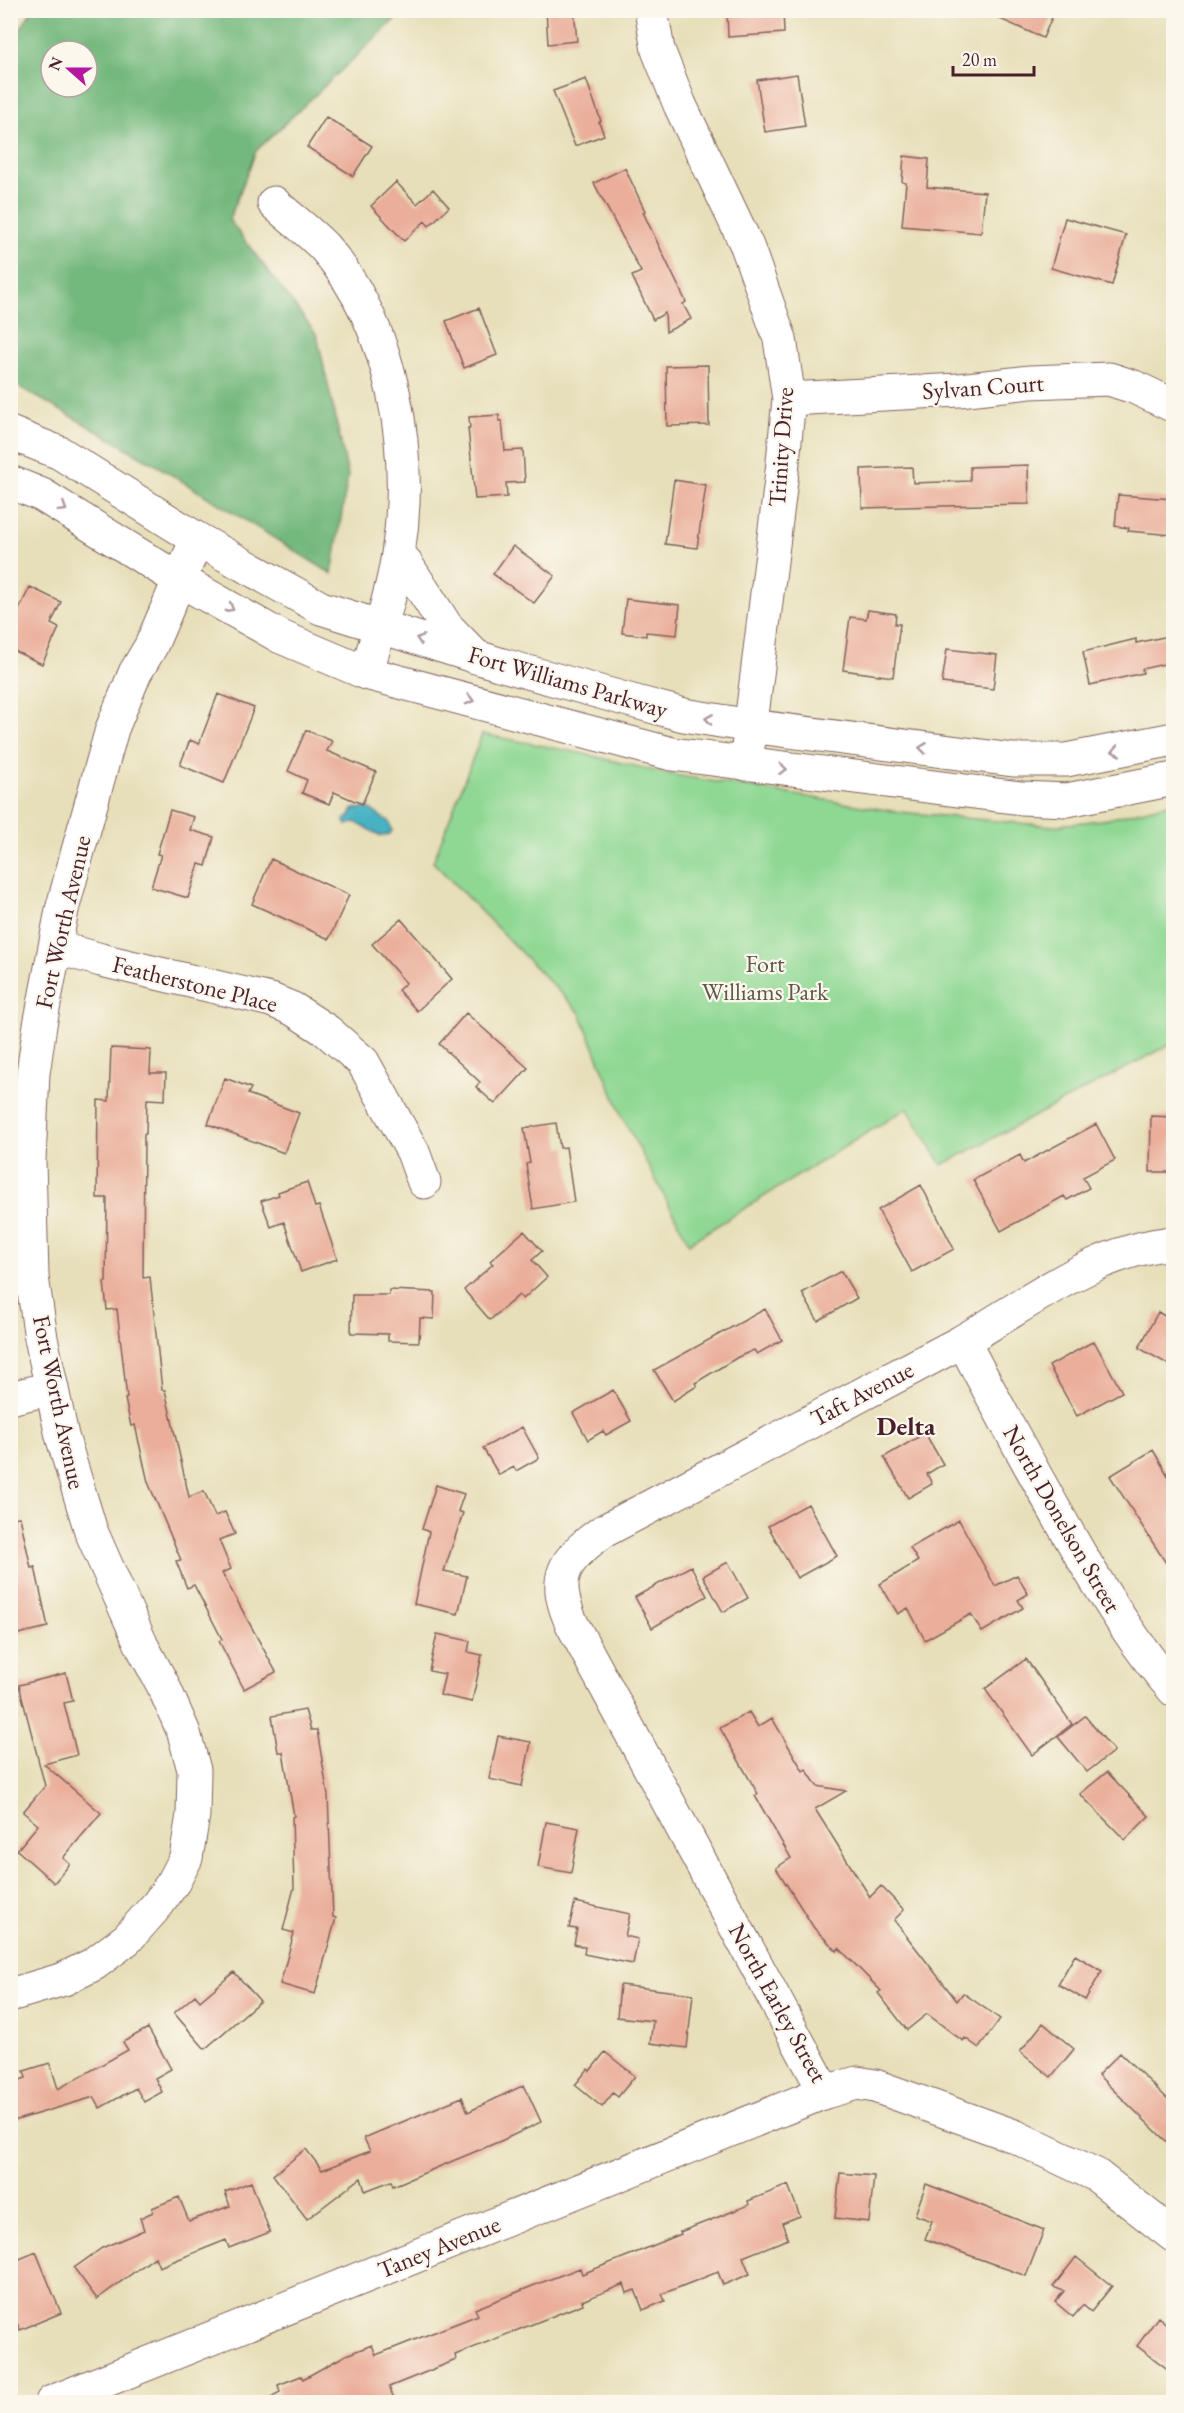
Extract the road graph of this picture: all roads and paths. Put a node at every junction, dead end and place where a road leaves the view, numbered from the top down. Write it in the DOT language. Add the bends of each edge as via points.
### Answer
graph roads {
  1 [pos="651,10"];
  2 [pos="274,203"];
  3 [pos="789,399"];
  4 [pos="1172,405"];
  5 [pos="10,433"];
  6 [pos="10,482"];
  7 [pos="197,539"];
  8 [pos="399,554"];
  9 [pos="178,579"];
  10 [pos="380,626"];
  11 [pos="476,657"];
  12 [pos="366,673"];
  13 [pos="751,726"];
  14 [pos="1173,739"];
  15 [pos="746,764"];
  16 [pos="1173,779"];
  17 [pos="56,947"];
  18 [pos="424,1182"];
  19 [pos="1173,1243"];
  20 [pos="963,1341"];
  21 [pos="52,1388"];
  22 [pos="10,1398"];
  23 [pos="565,1570"];
  24 [pos="1173,1690"];
  25 [pos="10,1995"];
  26 [pos="825,2092"];
  27 [pos="1173,2236"];
  28 [pos="117,2390"];
  29 [pos="52,2403"];
  1 -- 3 [label="street, Trinity Drive" via="658,50 747,246 780,339"];
  2 -- 8 [label="street" via="325,248 359,298 374,330 394,391 402,453"];
  3 -- 4 [label="street, Sylvan Court" via="1109,379"];
  3 -- 13 [label="street, Trinity Drive"];
  5 -- 7 [label="street, Fort Williams Parkway" via="60,453"];
  6 -- 9 [label="street, Fort Williams Parkway, one-way" via="42,495"];
  7 -- 9 [label="street, Fort Worth Avenue"];
  7 -- 10 [label="street, Fort Williams Parkway" via="321,608"];
  8 -- 10 [label="street"];
  8 -- 11 [label="street" via="446,626"];
  9 -- 12 [label="street, Fort Williams Parkway, one-way" via="281,637"];
  9 -- 17 [label="street, Fort Worth Avenue" via="112,729"];
  11 -- 10 [label="street, Fort Williams Parkway, one-way"];
  10 -- 12 [label="street"];
  13 -- 11 [label="street, Fort Williams Parkway, one-way" via="684,715"];
  12 -- 15 [label="street, Fort Williams Parkway, one-way" via="672,754"];
  14 -- 13 [label="street, Fort Williams Parkway, one-way" via="1066,760 1013,760"];
  13 -- 15 [label="street, Trinity Drive"];
  15 -- 16 [label="street, Fort Williams Parkway, one-way" via="1021,798 1067,800"];
  17 -- 18 [label="street, Featherstone Place" via="271,1000 327,1031 363,1062 413,1152"];
  17 -- 21 [label="street, Fort Worth Avenue" via="33,1073 30,1130 32,1277"];
  19 -- 20 [label="street, Taft Avenue" via="1110,1257"];
  20 -- 23 [label="street, Taft Avenue" via="602,1532 574,1555"];
  20 -- 24 [label="street, North Donelson Street" via="1037,1482 1108,1603"];
  21 -- 22 [label="street"];
  21 -- 25 [label="street, Fort Worth Avenue" via="91,1531 184,1733 194,1770 193,1815 186,1858 174,1881 127,1939 94,1964 64,1979"];
  23 -- 26 [label="street, North Earley Street" via="560,1587 572,1624"];
  26 -- 27 [label="street, North Earley Street" via="857,2083 875,2086 1014,2136 1096,2175"];
  26 -- 28 [label="street, Taney Avenue"];
  28 -- 29 [label="street, Taney Avenue"];
}
